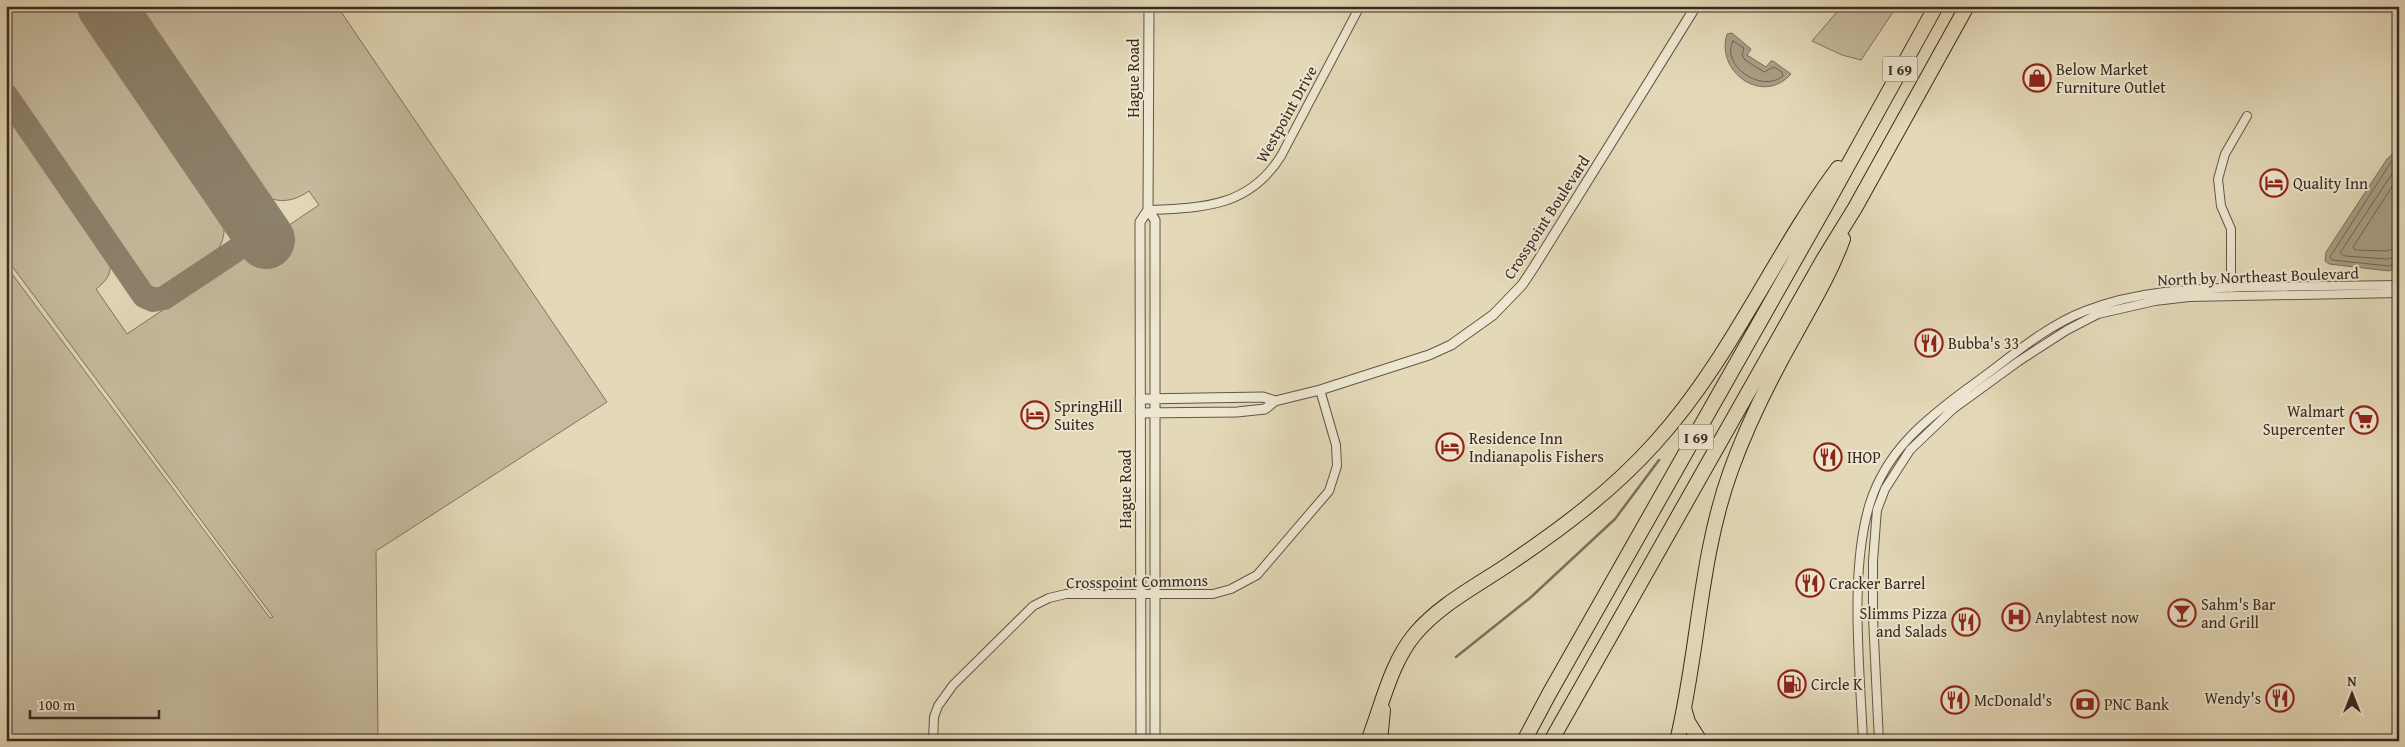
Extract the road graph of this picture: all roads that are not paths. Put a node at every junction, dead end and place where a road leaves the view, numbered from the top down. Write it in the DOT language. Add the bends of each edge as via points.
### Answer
graph roads {
  1 [pos="1149,6"];
  2 [pos="1360,6"];
  3 [pos="1696,6"];
  4 [pos="1936,6"];
  5 [pos="1968,6"];
  6 [pos="2247,116"];
  7 [pos="1865,131"];
  8 [pos="1855,208"];
  9 [pos="1148,210"];
  10 [pos="2399,285"];
  11 [pos="2231,288"];
  12 [pos="2399,292"];
  13 [pos="1320,390"];
  14 [pos="1140,399"];
  15 [pos="1155,399"];
  16 [pos="1275,401"];
  17 [pos="1155,412"];
  18 [pos="1140,413"];
  19 [pos="1141,595"];
  20 [pos="1155,595"];
  21 [pos="1382,704"];
  22 [pos="1684,706"];
  23 [pos="933,741"];
  24 [pos="1141,741"];
  25 [pos="1155,741"];
  26 [pos="1368,741"];
  27 [pos="1380,741"];
  28 [pos="1524,741"];
  29 [pos="1551,741"];
  30 [pos="1677,741"];
  31 [pos="1700,741"];
  32 [pos="1863,741"];
  33 [pos="1879,741"];
  1 -- 9 [label="street, Hague Road"];
  2 -- 9 [label="street, Westpoint Drive" via="1282,156 1265,178 1242,194 1211,206"];
  3 -- 13 [label="street, Crosspoint Boulevard" via="1534,267 1508,300 1476,328 1441,350"];
  4 -- 7 [label="highway, I 69"];
  5 -- 8 [label="highway, I 69"];
  6 -- 11 [label="street" via="2225,154 2218,179 2221,206 2231,229"];
  7 -- 21 [label="highway" via="1815,200 1695,393 1656,442 1584,511 1449,605 1415,634 1393,670"];
  7 -- 28 [label="highway, I 69"];
  8 -- 22 [label="highway" via="1833,267 1761,399 1731,471 1707,556"];
  8 -- 29 [label="highway, I 69"];
  9 -- 14 [label="street, Hague Road" via="1140,222"];
  9 -- 15 [label="street, Hague Road" via="1155,220"];
  10 -- 11 [label="street, North by Northeast Boulevard"];
  11 -- 32 [label="street, North by Northeast Boulevard" via="2158,292 2084,311 2047,331 1947,403 1902,445 1873,493 1861,545 1859,595"];
  12 -- 33 [label="street, North by Northeast Boulevard" via="2189,297 2098,314 2042,345 1940,420 1910,450 1885,489 1877,510 1873,570"];
  13 -- 16 [label="street, Crosspoint Boulevard"];
  13 -- 20 [label="street, Crosspoint Commons" via="1336,445 1337,460 1335,476 1326,496 1257,575 1247,582 1213,594"];
  14 -- 15 [label="street, Crosspoint Boulevard"];
  14 -- 18 [label="street, Hague Road"];
  15 -- 16 [label="street, Crosspoint Boulevard" via="1263,397"];
  15 -- 17 [label="street, Hague Road"];
  16 -- 17 [label="street, Crosspoint Boulevard" via="1265,409 1252,411"];
  17 -- 18 [label="street, Crosspoint Boulevard"];
  17 -- 20 [label="street, Hague Road"];
  18 -- 19 [label="street, Hague Road"];
  19 -- 20 [label="street, Crosspoint Commons"];
  19 -- 23 [label="street, Crosspoint Commons" via="1066,594 1033,606 944,696 934,717"];
  19 -- 24 [label="street, Hague Road"];
  20 -- 25 [label="street, Hague Road"];
  21 -- 26 [label="highway" via="1374,718"];
  21 -- 27 [label="highway"];
  22 -- 30 [label="highway"];
  22 -- 31 [label="highway" via="1688,722"];
}
